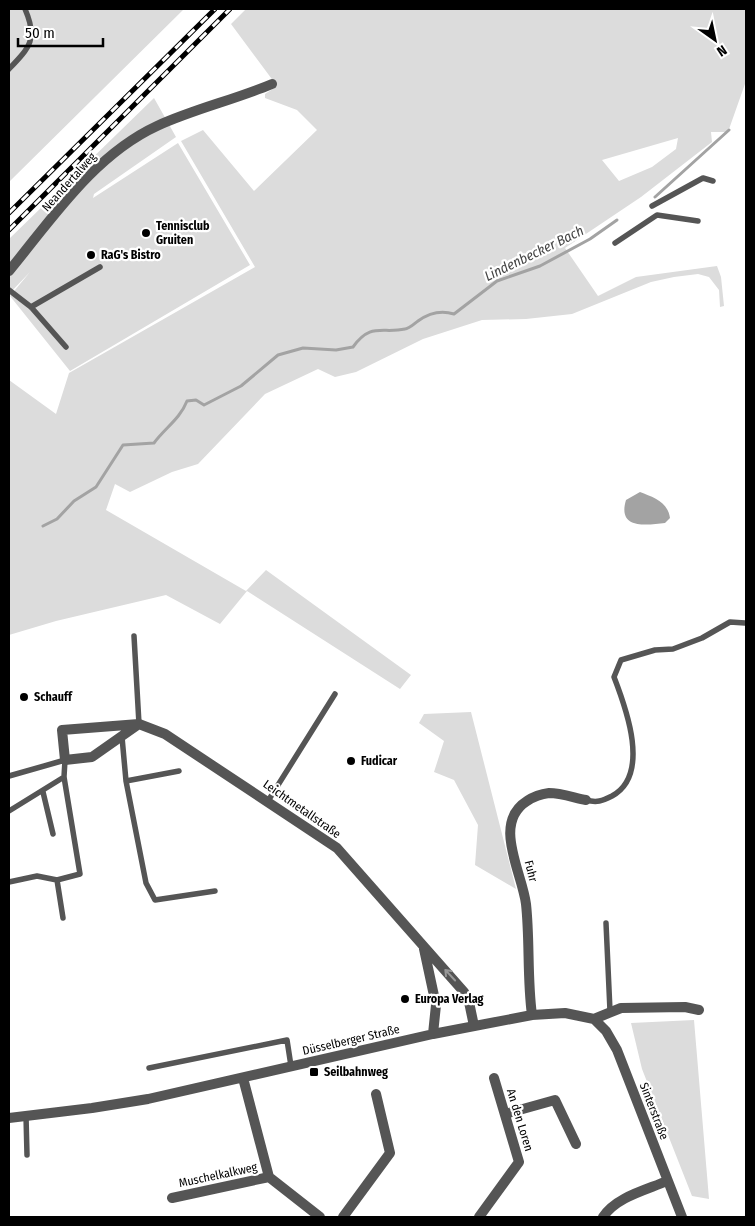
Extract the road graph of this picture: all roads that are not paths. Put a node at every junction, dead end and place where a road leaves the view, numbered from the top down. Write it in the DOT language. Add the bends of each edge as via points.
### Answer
graph roads {
  1 [pos="25,9"];
  2 [pos="9,68"];
  3 [pos="272,84"];
  4 [pos="713,181"];
  5 [pos="652,206"];
  6 [pos="698,221"];
  7 [pos="615,242"];
  8 [pos="100,267"];
  9 [pos="9,271"];
  10 [pos="9,290"];
  11 [pos="31,307"];
  12 [pos="66,347"];
  13 [pos="745,622"];
  14 [pos="134,636"];
  15 [pos="335,694"];
  16 [pos="139,724"];
  17 [pos="122,737"];
  18 [pos="65,760"];
  19 [pos="179,771"];
  20 [pos="9,776"];
  21 [pos="64,777"];
  22 [pos="126,781"];
  23 [pos="42,792"];
  24 [pos="586,800"];
  25 [pos="268,801"];
  26 [pos="9,811"];
  27 [pos="53,834"];
  28 [pos="57,880"];
  29 [pos="9,882"];
  30 [pos="215,891"];
  31 [pos="63,918"];
  32 [pos="606,923"];
  33 [pos="424,948"];
  34 [pos="699,1010"];
  35 [pos="610,1011"];
  36 [pos="532,1015"];
  37 [pos="594,1019"];
  38 [pos="474,1026"];
  39 [pos="432,1034"];
  40 [pos="291,1066"];
  41 [pos="148,1068"];
  42 [pos="243,1078"];
  43 [pos="494,1078"];
  44 [pos="376,1094"];
  45 [pos="505,1114"];
  46 [pos="26,1116"];
  47 [pos="9,1118"];
  48 [pos="576,1144"];
  49 [pos="27,1155"];
  50 [pos="269,1177"];
  51 [pos="667,1181"];
  52 [pos="172,1198"];
  53 [pos="320,1217"];
  54 [pos="343,1217"];
  55 [pos="479,1217"];
  56 [pos="603,1217"];
  57 [pos="682,1217"];
  1 -- 2 [label="lane" via="32,24 32,40 25,53"];
  3 -- 9 [label="street, Neandertalweg" via="235,100 176,118 135,138 95,170"];
  4 -- 5 [label="lane" via="703,178"];
  6 -- 7 [label="lane" via="657,215"];
  8 -- 11 [label="lane"];
  10 -- 11 [label="lane"];
  11 -- 12 [label="lane"];
  13 -- 24 [label="lane" via="730,622 673,649 655,650 621,660 614,677 632,735 632,759 627,780 618,793 600,802"];
  14 -- 16 [label="lane"];
  15 -- 25 [label="lane"];
  16 -- 17 [label="street"];
  16 -- 18 [label="street, Leichtmetallstraße" via="62,730"];
  16 -- 25 [label="street, Leichtmetallstraße" via="165,734"];
  17 -- 18 [label="street" via="92,757"];
  17 -- 22 [label="lane"];
  18 -- 20 [label="lane"];
  18 -- 21 [label="lane, Leichtmetallstraße"];
  19 -- 22 [label="lane"];
  21 -- 23 [label="lane"];
  21 -- 28 [label="lane, Leichtmetallstraße" via="80,874"];
  22 -- 30 [label="lane" via="146,883 156,900"];
  23 -- 26 [label="lane"];
  23 -- 27 [label="lane"];
  24 -- 36 [label="street, Fuhr" via="542,794 524,803 514,813 511,822 510,837 526,903"];
  25 -- 33 [label="street, Leichtmetallstraße" via="336,848"];
  28 -- 29 [label="lane" via="38,876"];
  28 -- 31 [label="lane"];
  32 -- 35 [label="lane"];
  38 -- 33 [label="street, Leichtmetallstraße, one-way" via="464,992"];
  33 -- 39 [label="street, Leichtmetallstraße" via="436,1005"];
  34 -- 35 [label="street" via="685,1007"];
  35 -- 37 [label="street"];
  36 -- 37 [label="street, Düsselberger Straße" via="565,1013"];
  36 -- 38 [label="street, Düsselberger Straße"];
  37 -- 51 [label="street, Sinterstraße" via="617,1050"];
  38 -- 39 [label="street, Düsselberger Straße"];
  39 -- 40 [label="street, Düsselberger Straße"];
  40 -- 41 [label="lane" via="287,1040"];
  40 -- 42 [label="street, Düsselberger Straße"];
  42 -- 46 [label="street, Düsselberger Straße" via="148,1099"];
  42 -- 50 [label="street"];
  43 -- 45 [label="street, An den Loren"];
  44 -- 54 [label="street" via="390,1153"];
  45 -- 48 [label="street" via="555,1100"];
  45 -- 55 [label="street, An den Loren" via="519,1162"];
  46 -- 47 [label="street, Düsselberger Straße"];
  46 -- 49 [label="lane"];
  50 -- 52 [label="street, Muschelkalkweg"];
  50 -- 53 [label="street"];
  51 -- 56 [label="street" via="617,1203"];
  51 -- 57 [label="street, Sinterstraße"];
}
